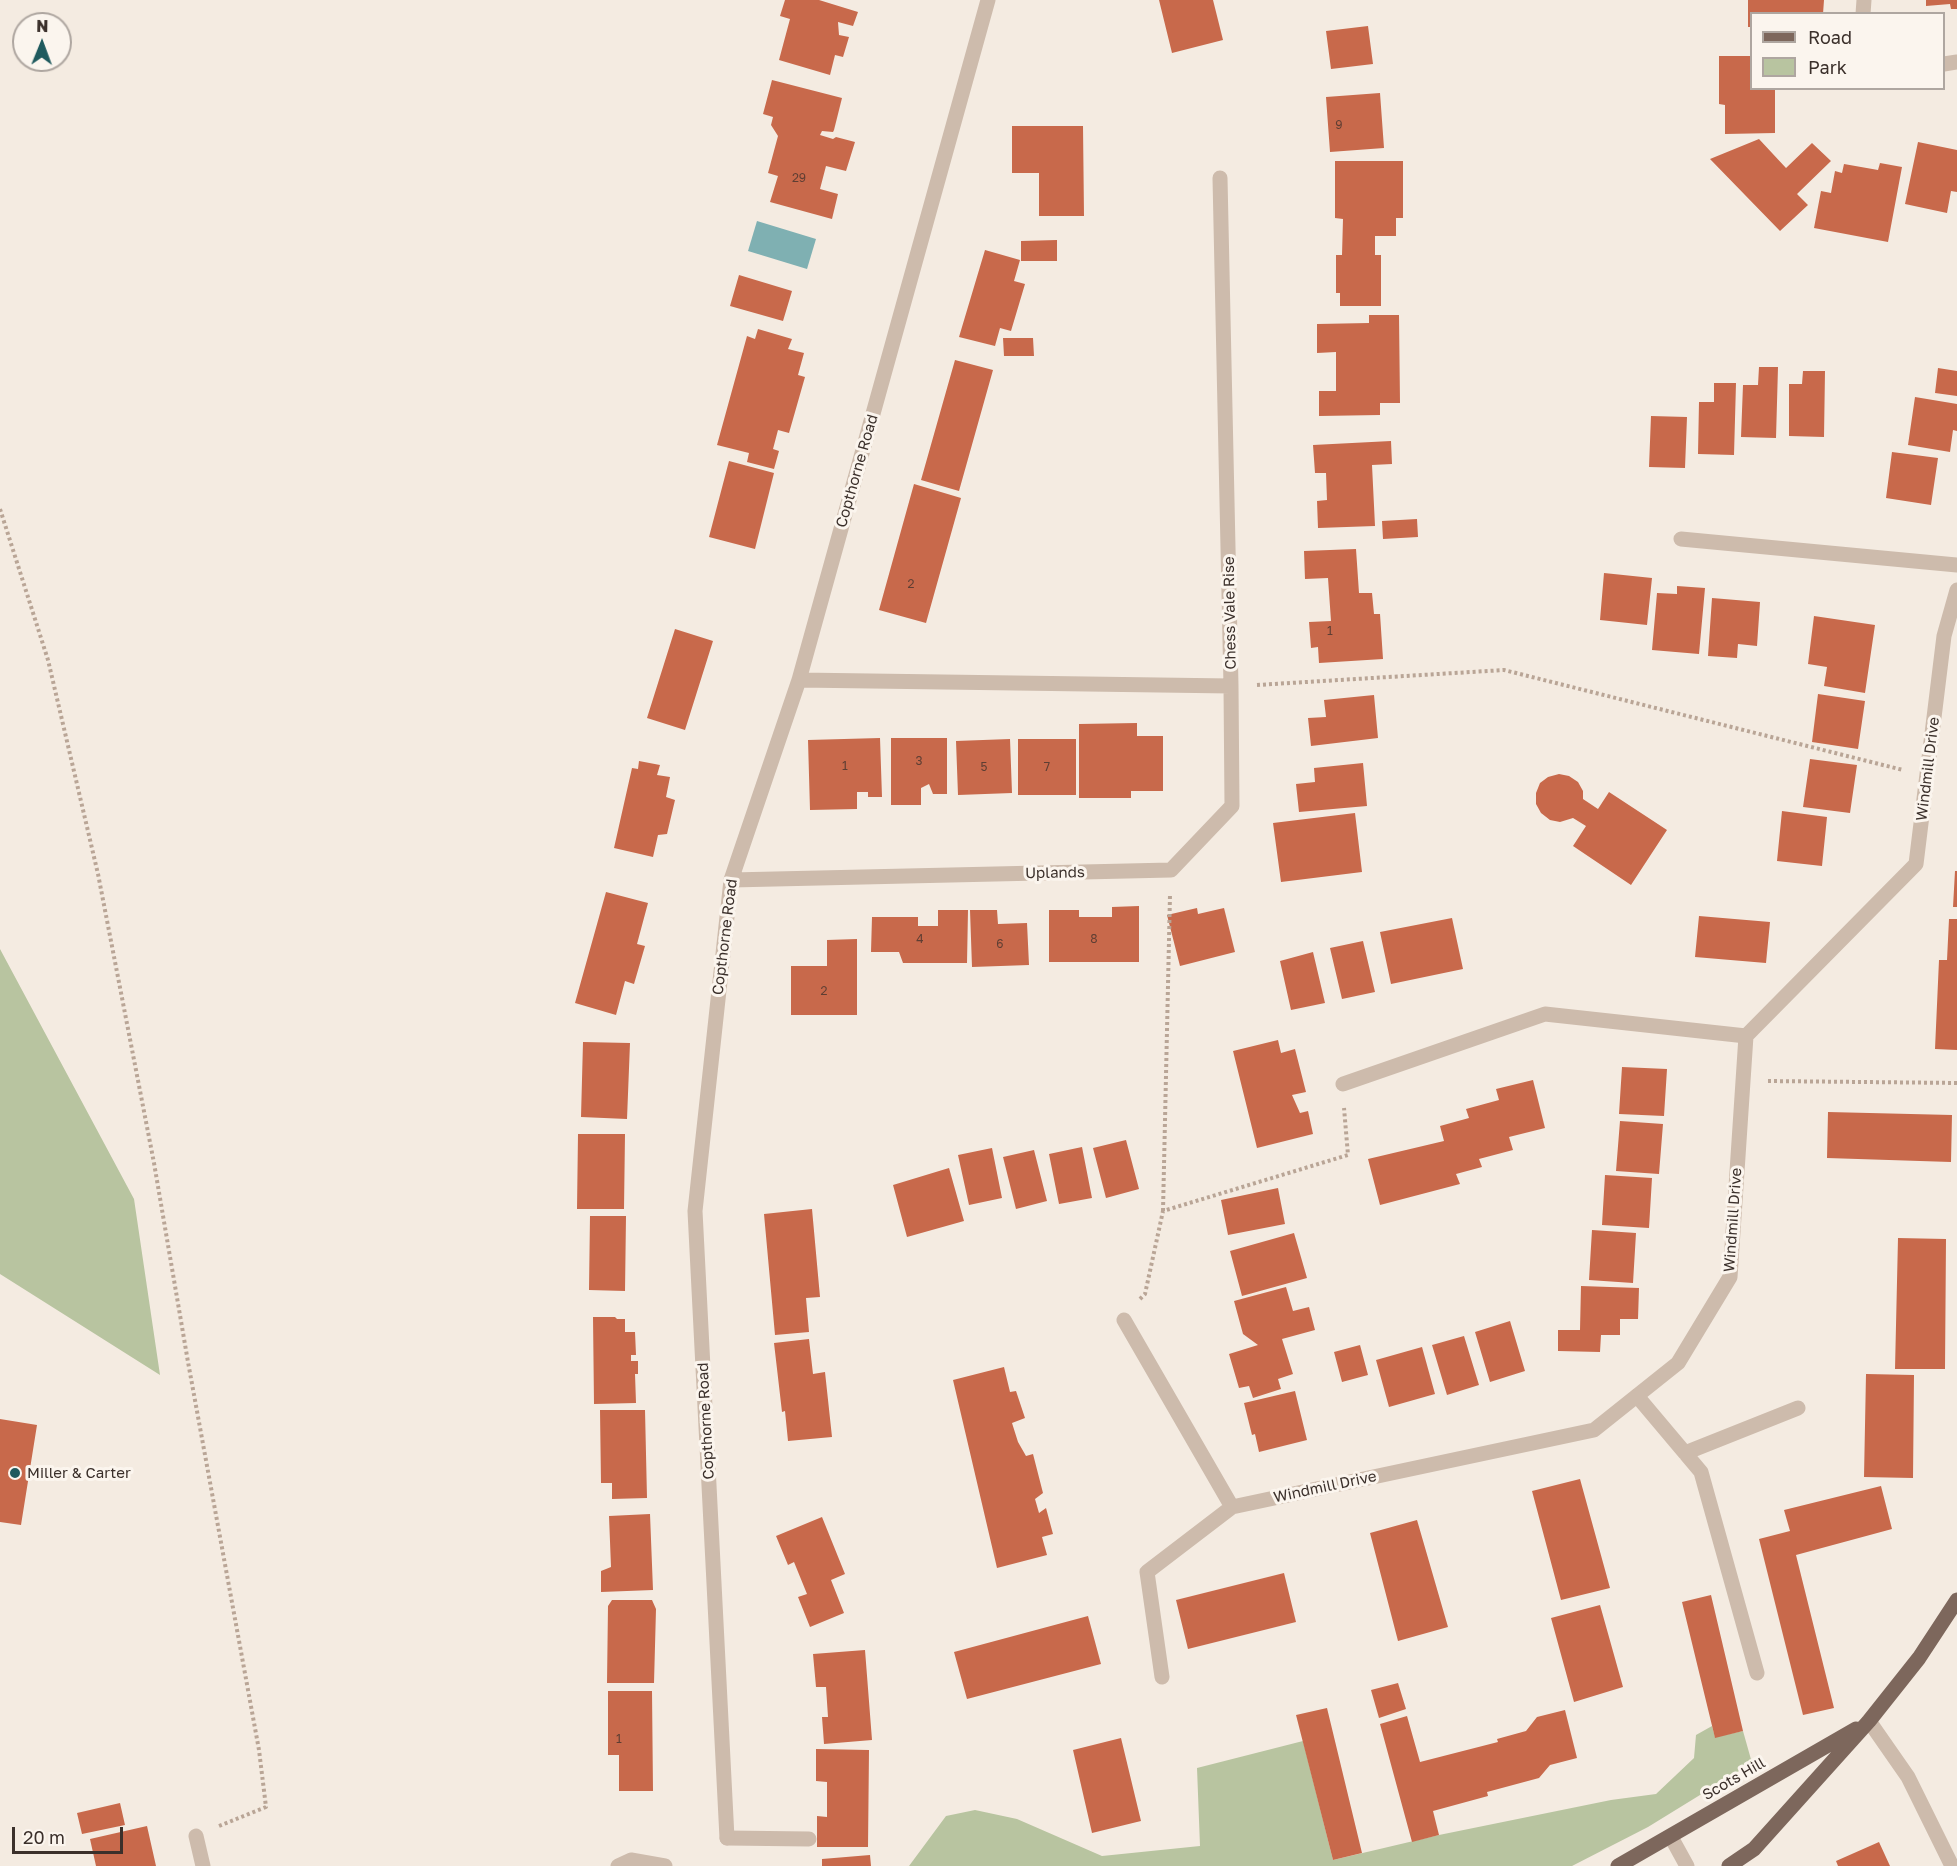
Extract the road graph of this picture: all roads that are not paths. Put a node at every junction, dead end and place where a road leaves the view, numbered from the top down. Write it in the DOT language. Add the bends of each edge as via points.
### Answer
graph roads {
  1 [pos="988,0"];
  2 [pos="1220,178"];
  3 [pos="1681,539"];
  4 [pos="1957,565"];
  5 [pos="1957,590"];
  6 [pos="799,680"];
  7 [pos="1231,686"];
  8 [pos="731,880"];
  9 [pos="1746,1036"];
  10 [pos="1342,1084"];
  11 [pos="1124,1320"];
  12 [pos="1637,1396"];
  13 [pos="1798,1408"];
  14 [pos="1685,1453"];
  15 [pos="1232,1507"];
  16 [pos="1957,1600"];
  17 [pos="1757,1673"];
  18 [pos="1162,1677"];
  19 [pos="1869,1721"];
  20 [pos="196,1836"];
  21 [pos="1671,1837"];
  22 [pos="809,1839"];
  23 [pos="202,1866"];
  24 [pos="618,1866"];
  25 [pos="665,1866"];
  26 [pos="1618,1866"];
  27 [pos="1687,1866"];
  28 [pos="1729,1866"];
  29 [pos="1952,1866"];
  1 -- 6 [label="street, Copthorne Road"];
  2 -- 7 [label="street, Chess Vale Rise"];
  3 -- 4 [label="street"];
  5 -- 9 [label="street, Windmill Drive" via="1944,636 1916,864"];
  6 -- 7 [label="street, Chess Vale Rise"];
  6 -- 8 [label="street, Copthorne Road"];
  7 -- 8 [label="street, Uplands" via="1232,806 1171,870"];
  8 -- 22 [label="street, Copthorne Road" via="695,1211 726,1838"];
  9 -- 10 [label="street" via="1545,1014"];
  9 -- 12 [label="street, Windmill Drive" via="1730,1277 1678,1363"];
  11 -- 15 [label="street"];
  12 -- 14 [label="street"];
  12 -- 15 [label="street, Windmill Drive" via="1594,1430"];
  13 -- 14 [label="street"];
  14 -- 17 [label="street" via="1701,1472"];
  15 -- 18 [label="street, Windmill Drive" via="1147,1572"];
  16 -- 19 [label="main road, Scots Hill" via="1919,1658"];
  19 -- 21 [label="main road, Scots Hill"];
  19 -- 28 [label="main road, Scots Hill" via="1754,1849"];
  19 -- 29 [label="street" via="1908,1777"];
  20 -- 23 [label="street"];
  21 -- 26 [label="main road, Scots Hill"];
  21 -- 27 [label="street"];
  24 -- 25 [label="street" via="631,1860"];
}
